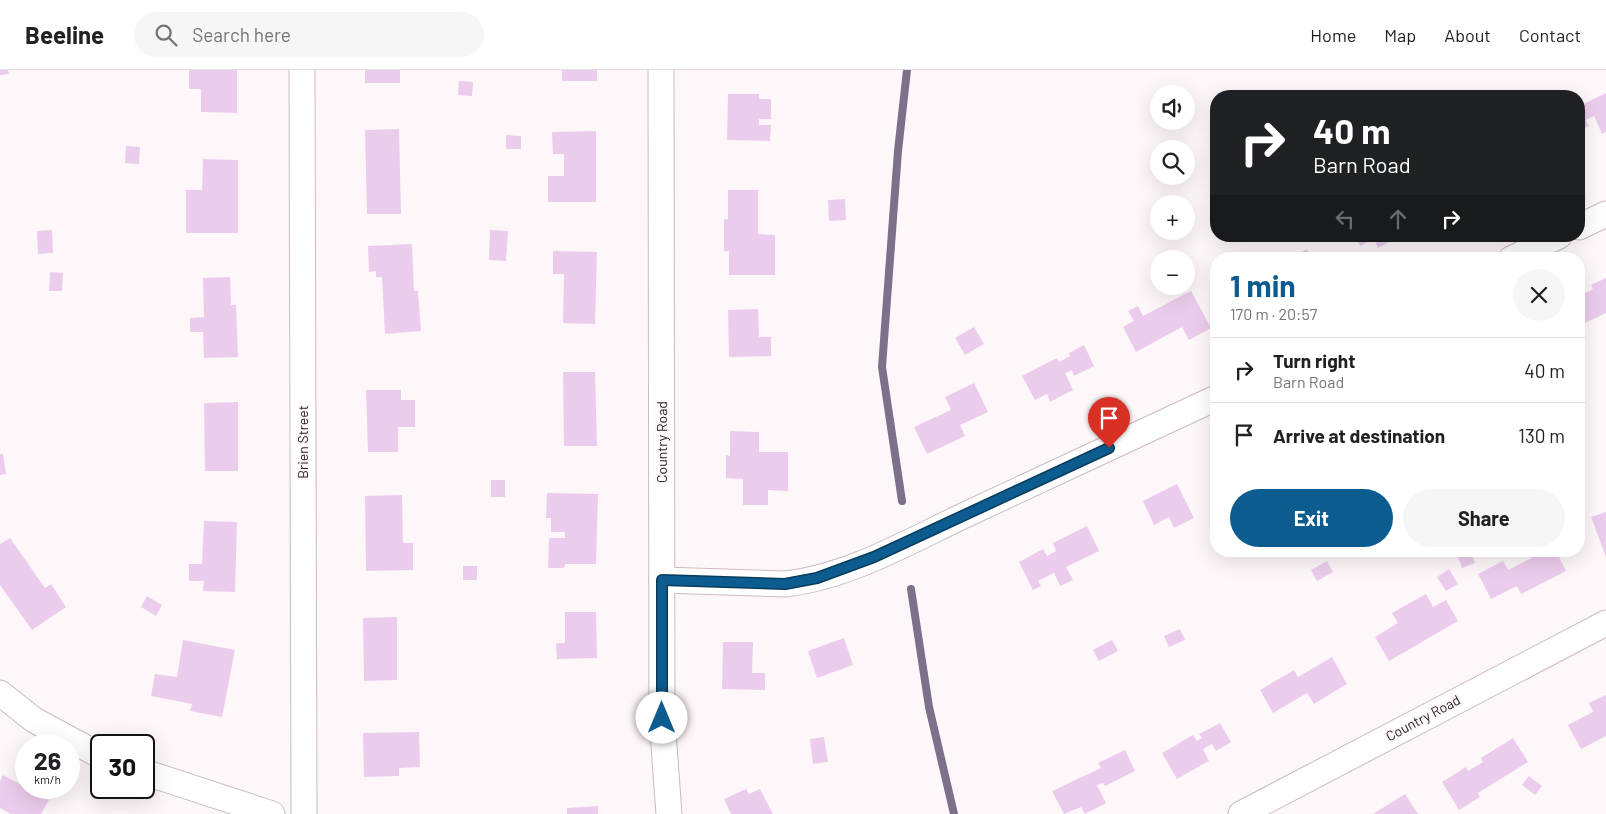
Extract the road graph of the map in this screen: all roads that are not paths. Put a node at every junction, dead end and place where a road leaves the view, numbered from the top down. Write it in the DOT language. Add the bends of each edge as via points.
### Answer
graph roads {
  1 [pos="302,70"];
  2 [pos="661,70"];
  3 [pos="1606,214"];
  4 [pos="1585,224"];
  5 [pos="1547,242"];
  6 [pos="1526,252"];
  7 [pos="1210,401"];
  8 [pos="662,580"];
  9 [pos="1606,623"];
  10 [pos="0,693"];
  11 [pos="90,750"];
  12 [pos="155,776"];
  13 [pos="1245,813"];
  14 [pos="272,814"];
  15 [pos="304,814"];
  16 [pos="669,814"];
  1 -- 15 [label="street, Brien Street"];
  2 -- 8 [label="street, Country Road"];
  3 -- 4 [label="street"];
  5 -- 6 [label="street"];
  7 -- 8 [label="street" via="874,557 817,578 776,584"];
  8 -- 16 [label="street, Country Road" via="662,718"];
  9 -- 13 [label="street, Country Road"];
  10 -- 11 [label="street" via="34,720"];
  12 -- 14 [label="street"];
}
